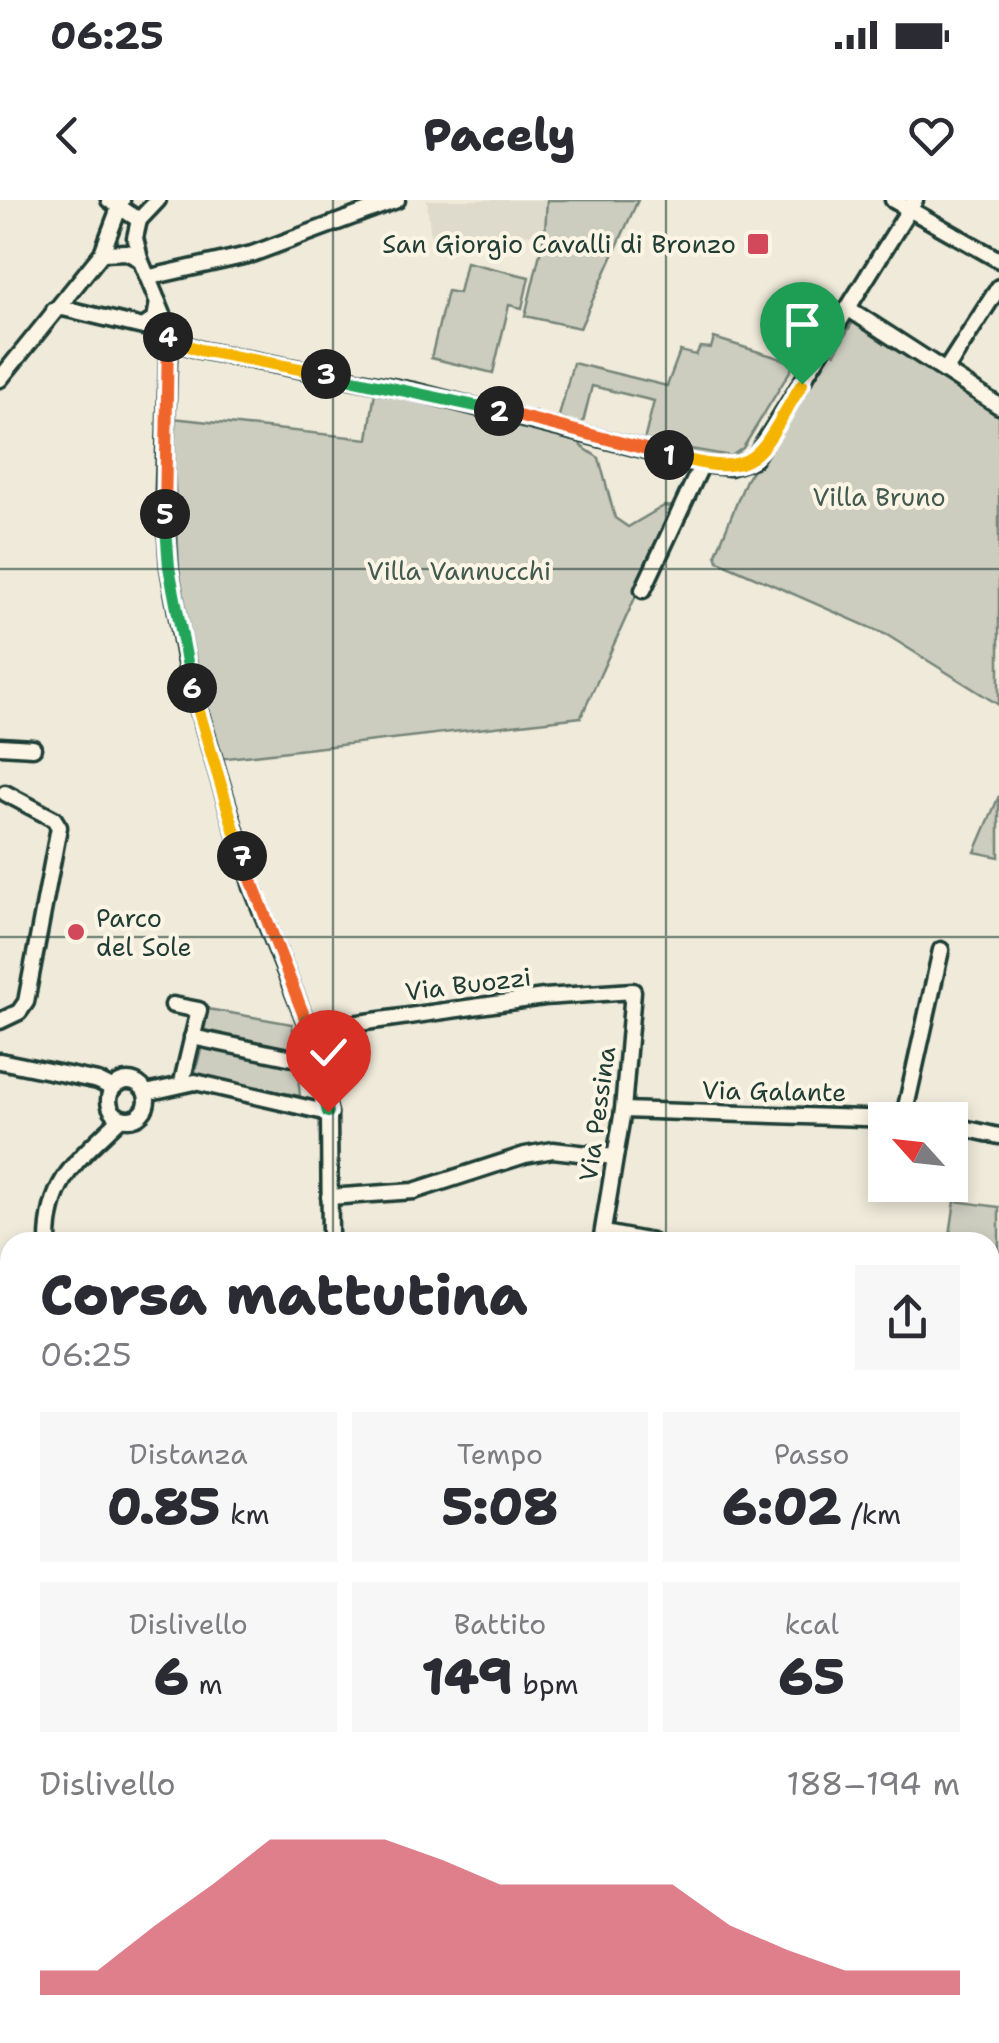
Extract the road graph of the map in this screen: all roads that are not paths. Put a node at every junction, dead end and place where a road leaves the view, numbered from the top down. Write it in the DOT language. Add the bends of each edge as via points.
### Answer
graph roads {
  1 [pos="158,200"];
  2 [pos="397,200"];
  3 [pos="893,200"];
  4 [pos="118,202"];
  5 [pos="912,205"];
  6 [pos="139,220"];
  7 [pos="102,253"];
  8 [pos="140,259"];
  9 [pos="999,260"];
  10 [pos="150,277"];
  11 [pos="79,282"];
  12 [pos="999,286"];
  13 [pos="158,300"];
  14 [pos="54,310"];
  15 [pos="849,310"];
  16 [pos="81,313"];
  17 [pos="169,329"];
  18 [pos="2,372"];
  19 [pos="944,372"];
  20 [pos="999,406"];
  21 [pos="702,464"];
  22 [pos="643,590"];
  23 [pos="0,746"];
  24 [pos="32,748"];
  25 [pos="5,793"];
  26 [pos="941,950"];
  27 [pos="633,991"];
  28 [pos="174,1005"];
  29 [pos="0,1020"];
  30 [pos="309,1030"];
  31 [pos="192,1038"];
  32 [pos="0,1061"];
  33 [pos="317,1063"];
  34 [pos="182,1082"];
  35 [pos="112,1088"];
  36 [pos="146,1094"];
  37 [pos="907,1102"];
  38 [pos="623,1110"];
  39 [pos="328,1112"];
  40 [pos="868,1115"];
  41 [pos="122,1118"];
  42 [pos="968,1129"];
  43 [pos="999,1136"];
  44 [pos="614,1157"];
  45 [pos="329,1197"];
  46 [pos="48,1232"];
  47 [pos="330,1232"];
  48 [pos="603,1232"];
  1 -- 6 [label="street"];
  2 -- 10 [label="street" via="252,254"];
  3 -- 5 [label="street"];
  4 -- 6 [label="street"];
  4 -- 7 [label="street"];
  5 -- 9 [label="street"];
  5 -- 15 [label="street"];
  6 -- 8 [label="street"];
  7 -- 8 [label="street"];
  7 -- 11 [label="street"];
  8 -- 10 [label="street"];
  10 -- 13 [label="street"];
  11 -- 14 [label="street"];
  11 -- 16 [label="street"];
  12 -- 19 [label="street"];
  13 -- 16 [label="street" via="155,319 143,327"];
  13 -- 17 [label="street"];
  14 -- 16 [label="street"];
  14 -- 18 [label="street"];
  15 -- 19 [label="street"];
  15 -- 21 [label="street" via="754,459 730,467"];
  17 -- 21 [label="street" via="200,350 413,391"];
  17 -- 30 [label="street" via="164,491 188,674 247,870"];
  19 -- 20 [label="street"];
  21 -- 22 [label="street"];
  23 -- 24 [label="street"];
  25 -- 29 [label="street" via="59,827 26,1002"];
  26 -- 37 [label="street"];
  27 -- 30 [label="street, Via Buozzi"];
  27 -- 38 [label="street, Via Pessina"];
  28 -- 31 [label="street" via="199,1010"];
  30 -- 33 [label="street"];
  31 -- 33 [label="street"];
  31 -- 34 [label="street"];
  32 -- 35 [label="street"];
  33 -- 39 [label="street"];
  34 -- 36 [label="street"];
  34 -- 39 [label="street"];
  35 -- 36 [label="street" via="126,1080"];
  35 -- 41 [label="street" via="108,1102"];
  36 -- 41 [label="street" via="142,1114"];
  38 -- 40 [label="street, Via Galante"];
  38 -- 44 [label="street, Via Pessina"];
  39 -- 45 [label="street"];
  41 -- 46 [label="street" via="56,1186"];
  42 -- 43 [label="street"];
  44 -- 45 [label="street" via="553,1150 414,1191"];
  44 -- 48 [label="street, Via Pessina"];
  45 -- 47 [label="street"];
}
